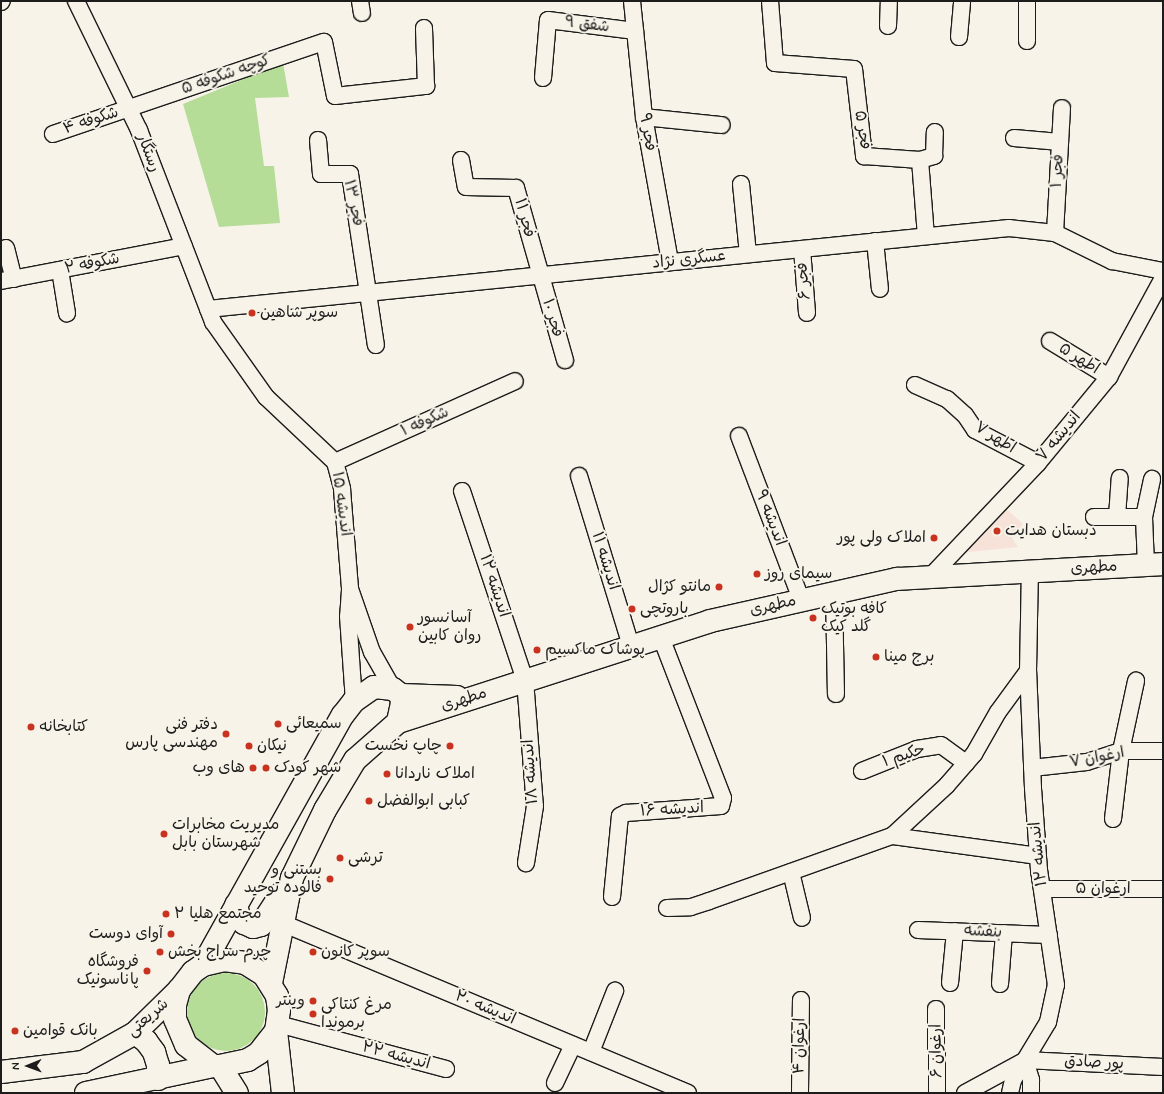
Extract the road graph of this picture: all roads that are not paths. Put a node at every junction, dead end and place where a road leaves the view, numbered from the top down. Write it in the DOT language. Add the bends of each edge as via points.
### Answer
graph roads {
  1 [pos="76,1"];
  2 [pos="632,1"];
  3 [pos="770,1"];
  4 [pos="889,1"];
  5 [pos="962,1"];
  6 [pos="1027,1"];
  7 [pos="888,26"];
  8 [pos="424,28"];
  9 [pos="635,30"];
  10 [pos="960,37"];
  11 [pos="1027,41"];
  12 [pos="543,78"];
  13 [pos="129,108"];
  14 [pos="1062,108"];
  15 [pos="644,117"];
  16 [pos="722,125"];
  17 [pos="935,132"];
  18 [pos="53,134"];
  19 [pos="1014,138"];
  20 [pos="318,140"];
  21 [pos="1060,142"];
  22 [pos="461,160"];
  23 [pos="920,160"];
  24 [pos="741,184"];
  25 [pos="1055,233"];
  26 [pos="926,236"];
  27 [pos="875,242"];
  28 [pos="184,246"];
  29 [pos="6,248"];
  30 [pos="802,249"];
  31 [pos="748,254"];
  32 [pos="670,262"];
  33 [pos="60,270"];
  34 [pos="1163,271"];
  35 [pos="540,276"];
  36 [pos="1163,278"];
  37 [pos="7,280"];
  38 [pos="880,289"];
  39 [pos="369,293"];
  40 [pos="208,309"];
  41 [pos="67,313"];
  42 [pos="807,313"];
  43 [pos="1050,341"];
  44 [pos="376,345"];
  45 [pos="565,360"];
  46 [pos="1108,377"];
  47 [pos="515,381"];
  48 [pos="915,385"];
  49 [pos="739,436"];
  50 [pos="335,462"];
  51 [pos="1038,463"];
  52 [pos="579,476"];
  53 [pos="1120,478"];
  54 [pos="1152,478"];
  55 [pos="462,492"];
  56 [pos="1094,517"];
  57 [pos="1117,517"];
  58 [pos="1144,517"];
  59 [pos="1155,565"];
  60 [pos="1030,571"];
  61 [pos="930,577"];
  62 [pos="350,589"];
  63 [pos="834,592"];
  64 [pos="801,599"];
  65 [pos="661,637"];
  66 [pos="631,646"];
  67 [pos="1028,671"];
  68 [pos="525,680"];
  69 [pos="1136,681"];
  70 [pos="389,690"];
  71 [pos="836,694"];
  72 [pos="474,697"];
  73 [pos="354,701"];
  74 [pos="398,722"];
  75 [pos="1121,751"];
  76 [pos="1163,751"];
  77 [pos="966,764"];
  78 [pos="1032,768"];
  79 [pos="862,771"];
  80 [pos="1112,819"];
  81 [pos="892,836"];
  82 [pos="1038,856"];
  83 [pos="526,863"];
  84 [pos="791,872"];
  85 [pos="292,878"];
  86 [pos="1042,889"];
  87 [pos="1163,889"];
  88 [pos="612,897"];
  89 [pos="236,905"];
  90 [pos="668,908"];
  91 [pos="802,918"];
  92 [pos="282,923"];
  93 [pos="918,930"];
  94 [pos="955,931"];
  95 [pos="1004,933"];
  96 [pos="1049,935"];
  97 [pos="203,965"];
  98 [pos="271,983"];
  99 [pos="950,983"];
  100 [pos="1000,984"];
  101 [pos="179,990"];
  102 [pos="615,991"];
  103 [pos="801,1000"];
  104 [pos="936,1009"];
  105 [pos="277,1028"];
  106 [pos="135,1033"];
  107 [pos="573,1045"];
  108 [pos="591,1052"];
  109 [pos="1025,1060"];
  110 [pos="217,1066"];
  111 [pos="1163,1067"];
  112 [pos="446,1069"];
  113 [pos="1,1072"];
  114 [pos="158,1079"];
  115 [pos="556,1083"];
  116 [pos="86,1093"];
  117 [pos="237,1093"];
  118 [pos="283,1093"];
  119 [pos="688,1093"];
  120 [pos="800,1093"];
  121 [pos="937,1093"];
  122 [pos="964,1093"];
  123 [pos="1010,1093"];
  124 [pos="1031,1093"];
  1 -- 13 [label="street, رستگار"];
  2 -- 9 [label="street, فجر ۹"];
  3 -- 23 [label="street, فجر ۵" via="775,63 854,69 864,156"];
  4 -- 7 [label="street"];
  5 -- 10 [label="street"];
  6 -- 11 [label="street"];
  8 -- 13 [label="street, کوچه شکوفه ۵" via="426,86 335,96 324,42"];
  9 -- 12 [label="street, شفق ۹" via="548,20"];
  9 -- 15 [label="street, فجر ۹"];
  13 -- 18 [label="street, شکوفه ۴"];
  13 -- 28 [label="street, رستگار"];
  14 -- 21 [label="street, فجر ۱"];
  15 -- 16 [label="street"];
  15 -- 32 [label="street, فجر ۹"];
  17 -- 23 [label="street" via="934,156"];
  19 -- 21 [label="street"];
  20 -- 39 [label="street, فجر ۱۳" via="321,174 350,174"];
  21 -- 25 [label="street, فجر ۱"];
  22 -- 35 [label="street, فجر ۱۱" via="466,187 516,188"];
  23 -- 26 [label="street"];
  24 -- 31 [label="street"];
  25 -- 26 [label="street, عسگری نژاد" via="1009,228"];
  25 -- 34 [label="street, عسگری نژاد" via="1112,261"];
  26 -- 27 [label="street, عسگری نژاد"];
  27 -- 30 [label="street, عسگری نژاد"];
  27 -- 38 [label="street"];
  28 -- 33 [label="street, شکوفه ۲"];
  28 -- 40 [label="street, رستگار"];
  29 -- 37 [label="street"];
  30 -- 31 [label="street, عسگری نژاد"];
  30 -- 42 [label="street, فجر ۶"];
  31 -- 32 [label="street, عسگری نژاد"];
  32 -- 35 [label="street, عسگری نژاد"];
  33 -- 37 [label="street, شکوفه ۲"];
  33 -- 41 [label="street"];
  35 -- 39 [label="street, عسگری نژاد"];
  35 -- 45 [label="street, فجر ۱۰"];
  36 -- 46 [label="street, اندیشه ۷"];
  39 -- 40 [label="street, عسگری نژاد"];
  39 -- 44 [label="street"];
  40 -- 50 [label="street, اندیشه ۱۵" via="213,322 266,397"];
  43 -- 46 [label="street, اطهر ۵"];
  46 -- 51 [label="street, اندیشه ۷"];
  47 -- 50 [label="street, شکوفه ۱"];
  48 -- 51 [label="street, اطهر ۷" via="947,399 965,415 975,430"];
  49 -- 64 [label="street, اندیشه ۹"];
  50 -- 62 [label="street, اندیشه ۱۵" via="342,489"];
  51 -- 61 [label="street, اندیشه ۷"];
  52 -- 66 [label="street, اندیشه ۱۱"];
  53 -- 57 [label="street"];
  54 -- 58 [label="street"];
  55 -- 68 [label="street, اندیشه ١٣"];
  56 -- 57 [label="street"];
  57 -- 58 [label="street"];
  58 -- 59 [label="street"];
  59 -- 60 [label="main road, مطهری"];
  60 -- 61 [label="main road, مطهری"];
  60 -- 67 [label="street, اندیشه ۱۲"];
  61 -- 63 [label="main road, مطهری" via="897,580"];
  62 -- 70 [label="street, اندیشه ۱۵" via="372,652"];
  62 -- 73 [label="street" via="348,616"];
  63 -- 64 [label="main road, مطهری"];
  63 -- 71 [label="street"];
  64 -- 65 [label="main road, مطهری" via="710,621"];
  65 -- 66 [label="main road, مطهری"];
  65 -- 88 [label="street, اندیشه ۱۶" via="722,798 721,806 626,813 620,816"];
  66 -- 68 [label="main road, مطهری"];
  67 -- 77 [label="street" via="998,712"];
  67 -- 78 [label="street, اندیشه ۱۲"];
  68 -- 72 [label="main road, مطهری"];
  68 -- 83 [label="street, اندیشه ۱۸" via="535,806"];
  69 -- 75 [label="street"];
  70 -- 72 [label="main road"];
  70 -- 73 [label="main road"];
  70 -- 74 [label="main road" via="402,711"];
  72 -- 74 [label="main road, مطهری"];
  73 -- 89 [label="main road" via="343,715"];
  74 -- 85 [label="main road" via="355,760 325,810"];
  75 -- 76 [label="street, ارغوان ۷"];
  75 -- 78 [label="street, ارغوان ۷" via="1087,762"];
  75 -- 80 [label="street"];
  77 -- 79 [label="street, حکیم ۱" via="941,745 918,749"];
  77 -- 81 [label="street"];
  78 -- 82 [label="street, اندیشه ۱۲"];
  81 -- 82 [label="street"];
  81 -- 84 [label="street"];
  82 -- 86 [label="street, اندیشه ۱۲"];
  84 -- 90 [label="street" via="691,907"];
  84 -- 91 [label="street"];
  85 -- 89 [label="main road" via="261,925 253,927 244,923 239,917"];
  85 -- 92 [label="main road"];
  86 -- 87 [label="street, ارغوان ۵"];
  86 -- 96 [label="street, اندیشه ۱۲"];
  89 -- 97 [label="main road"];
  92 -- 98 [label="main road"];
  92 -- 107 [label="street, اندیشه ۲۰"];
  93 -- 94 [label="street, بنفشه"];
  94 -- 95 [label="street, بنفشه"];
  94 -- 99 [label="street"];
  95 -- 96 [label="street, بنفشه"];
  95 -- 100 [label="street"];
  96 -- 109 [label="street, اندیشه ۱۲" via="1056,986 1048,1022"];
  97 -- 98 [label="main road" via="224,960 245,963 264,975"];
  97 -- 101 [label="main road" via="185,980"];
  98 -- 105 [label="main road" via="279,1010"];
  101 -- 106 [label="main road, شریعتی"];
  101 -- 110 [label="main road" via="175,1012 179,1033 186,1046"];
  102 -- 108 [label="street"];
  103 -- 120 [label="street, ارغوان ۴"];
  104 -- 121 [label="street, ارغوان ۶"];
  105 -- 110 [label="main road" via="259,1053 248,1060"];
  105 -- 112 [label="street, اندیشه ۲۲"];
  105 -- 118 [label="main road"];
  106 -- 113 [label="main road, شریعتی" via="83,1062"];
  106 -- 114 [label="main road" via="146,1041 154,1052 158,1065"];
  107 -- 108 [label="street, اندیشه ۲۰"];
  107 -- 115 [label="street"];
  108 -- 119 [label="street, اندیشه ۲۰"];
  109 -- 111 [label="street, پور صادق"];
  109 -- 122 [label="street"];
  109 -- 123 [label="street, اندیشه ۱۲" via="1013,1080"];
  109 -- 124 [label="street" via="1031,1080"];
  110 -- 114 [label="main road"];
  110 -- 117 [label="main road"];
  114 -- 116 [label="main road"];
}
